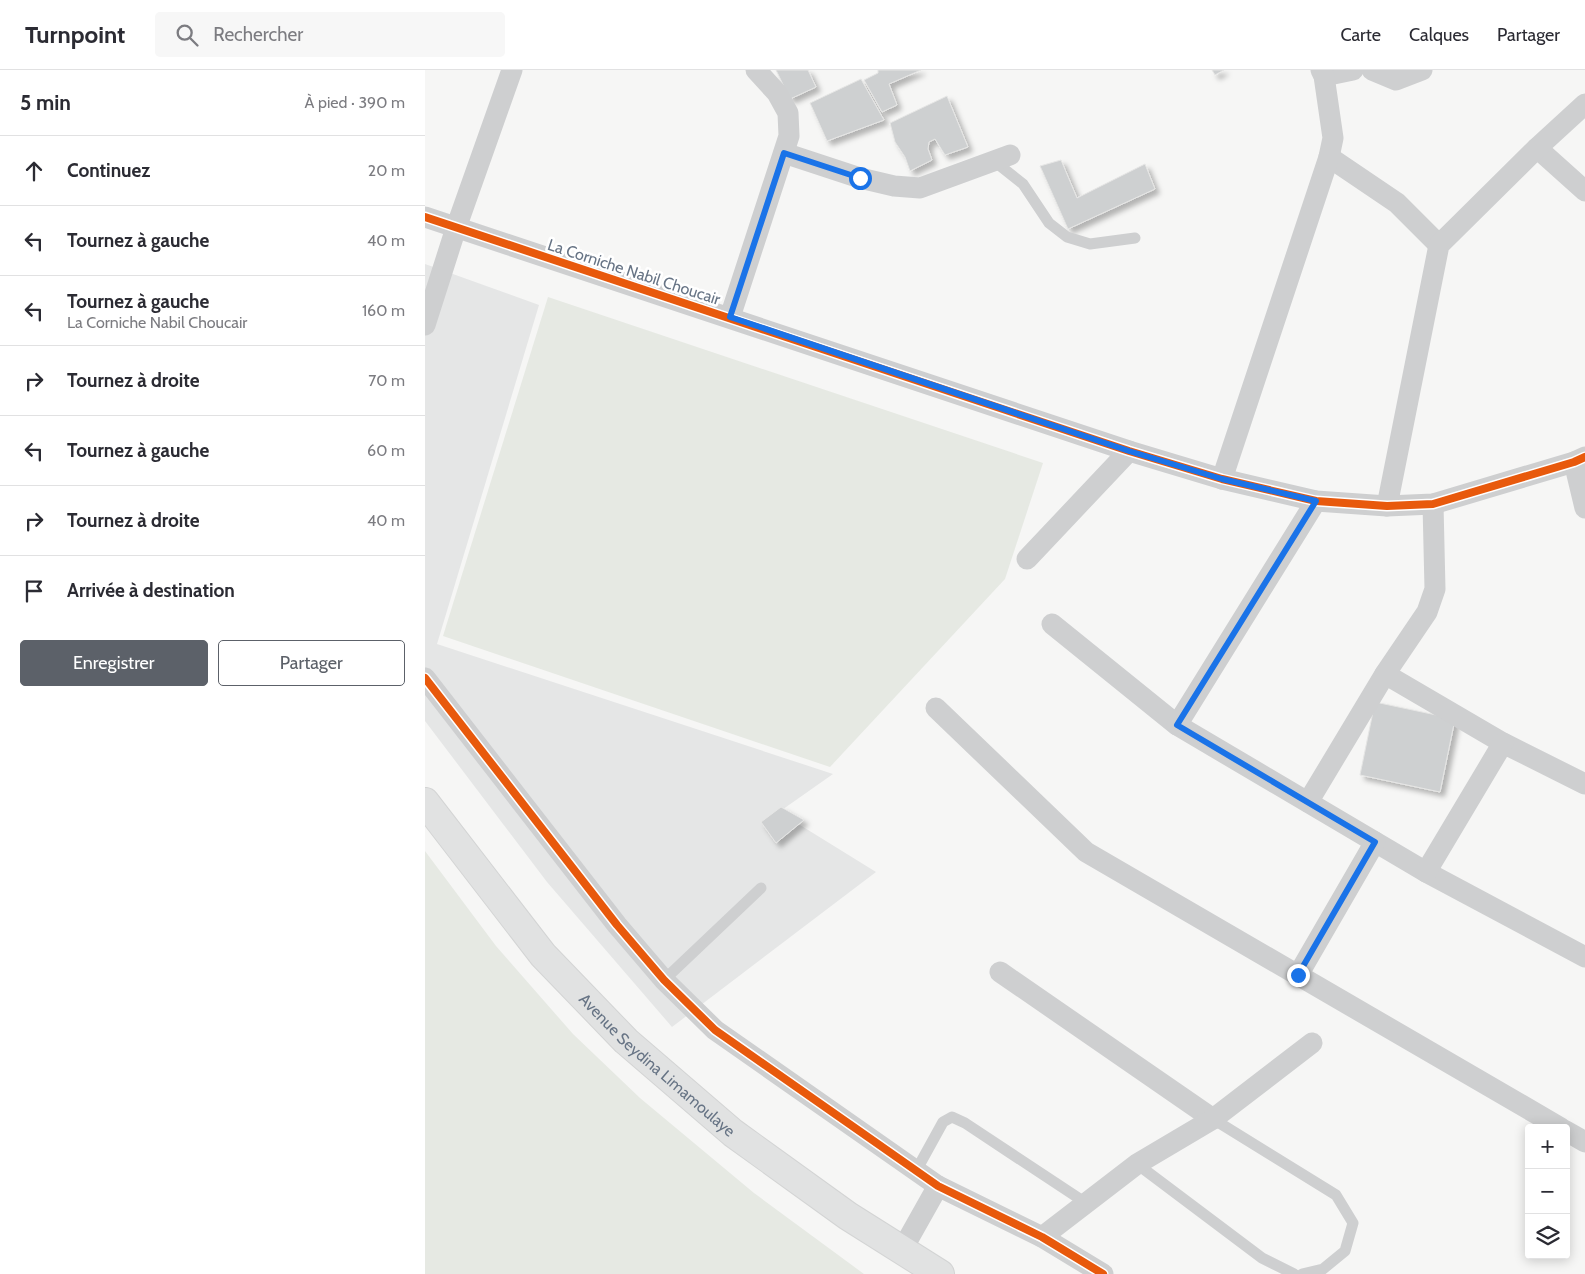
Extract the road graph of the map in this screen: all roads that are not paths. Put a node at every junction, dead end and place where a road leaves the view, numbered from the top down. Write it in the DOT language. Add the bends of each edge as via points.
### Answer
graph roads {
  1 [pos="512,70"];
  2 [pos="756,70"];
  3 [pos="1353,70"];
  4 [pos="1372,70"];
  5 [pos="1421,70"];
  6 [pos="1322,73"];
  7 [pos="1585,104"];
  8 [pos="1537,148"];
  9 [pos="784,153"];
  10 [pos="1329,157"];
  11 [pos="1002,158"];
  12 [pos="1585,191"];
  13 [pos="425,217"];
  14 [pos="456,228"];
  15 [pos="1135,238"];
  16 [pos="1439,245"];
  17 [pos="730,317"];
  18 [pos="425,324"];
  19 [pos="1129,451"];
  20 [pos="1579,460"];
  21 [pos="1222,479"];
  22 [pos="1316,501"];
  23 [pos="1433,504"];
  24 [pos="1387,506"];
  25 [pos="1585,508"];
  26 [pos="1027,559"];
  27 [pos="1052,624"];
  28 [pos="1385,674"];
  29 [pos="425,678"];
  30 [pos="936,708"];
  31 [pos="1177,725"];
  32 [pos="1503,743"];
  33 [pos="1585,784"];
  34 [pos="425,802"];
  35 [pos="1308,802"];
  36 [pos="1375,842"];
  37 [pos="1426,872"];
  38 [pos="761,888"];
  39 [pos="1585,956"];
  40 [pos="1000,972"];
  41 [pos="1298,975"];
  42 [pos="664,980"];
  43 [pos="1312,1043"];
  44 [pos="1213,1119"];
  45 [pos="1554,1124"];
  46 [pos="1570,1133"];
  47 [pos="1585,1142"];
  48 [pos="1137,1164"];
  49 [pos="916,1171"];
  50 [pos="938,1186"];
  51 [pos="1086,1203"];
  52 [pos="1042,1236"];
  53 [pos="902,1250"];
  54 [pos="940,1274"];
  55 [pos="1103,1274"];
  56 [pos="1294,1274"];
  57 [pos="1302,1274"];
  1 -- 14 [label="street"];
  2 -- 9 [label="street" via="777,93 788,113 789,136"];
  3 -- 6 [label="street"];
  4 -- 5 [label="street" via="1397,80"];
  6 -- 10 [label="street" via="1333,138"];
  7 -- 8 [label="street"];
  8 -- 12 [label="street"];
  8 -- 16 [label="street"];
  9 -- 11 [label="street" via="860,178 919,188"];
  9 -- 17 [label="street"];
  10 -- 16 [label="street" via="1397,203"];
  10 -- 21 [label="street"];
  11 -- 15 [label="lane" via="1049,223 1067,236 1090,244"];
  13 -- 14 [label="street, La Corniche Nabil Choucair"];
  14 -- 17 [label="street, La Corniche Nabil Choucair"];
  14 -- 18 [label="street"];
  16 -- 24 [label="street"];
  17 -- 19 [label="street, La Corniche Nabil Choucair"];
  19 -- 21 [label="street, La Corniche Nabil Choucair"];
  19 -- 26 [label="street"];
  20 -- 23 [label="street, La Corniche Nabil Choucair"];
  20 -- 25 [label="street"];
  21 -- 22 [label="street, La Corniche Nabil Choucair"];
  22 -- 24 [label="street, La Corniche Nabil Choucair"];
  22 -- 31 [label="street"];
  23 -- 24 [label="street, La Corniche Nabil Choucair"];
  23 -- 28 [label="street" via="1435,589 1427,612"];
  27 -- 31 [label="street"];
  28 -- 32 [label="street"];
  28 -- 35 [label="street"];
  29 -- 42 [label="street" via="617,926"];
  30 -- 41 [label="street" via="1086,852"];
  31 -- 35 [label="street"];
  32 -- 33 [label="street"];
  32 -- 37 [label="street"];
  34 -- 53 [label="highway, Avenue Seydina Limamoulaye" via="543,955 627,1041 733,1133 848,1216"];
  35 -- 36 [label="street"];
  36 -- 37 [label="street"];
  36 -- 41 [label="street"];
  37 -- 39 [label="street"];
  38 -- 42 [label="lane"];
  40 -- 44 [label="street"];
  41 -- 45 [label="street"];
  42 -- 49 [label="street" via="715,1030"];
  43 -- 44 [label="street"];
  44 -- 48 [label="street"];
  44 -- 57 [label="lane" via="1336,1195 1353,1223 1345,1251 1323,1269"];
  46 -- 47 [label="street"];
  48 -- 51 [label="street"];
  48 -- 56 [label="lane" via="1262,1258"];
  49 -- 50 [label="street"];
  49 -- 51 [label="lane" via="943,1122 952,1117"];
  50 -- 52 [label="street"];
  50 -- 53 [label="street"];
  51 -- 52 [label="street"];
  52 -- 55 [label="street"];
  53 -- 54 [label="highway, Avenue Seydina Limamoulaye"];
}
